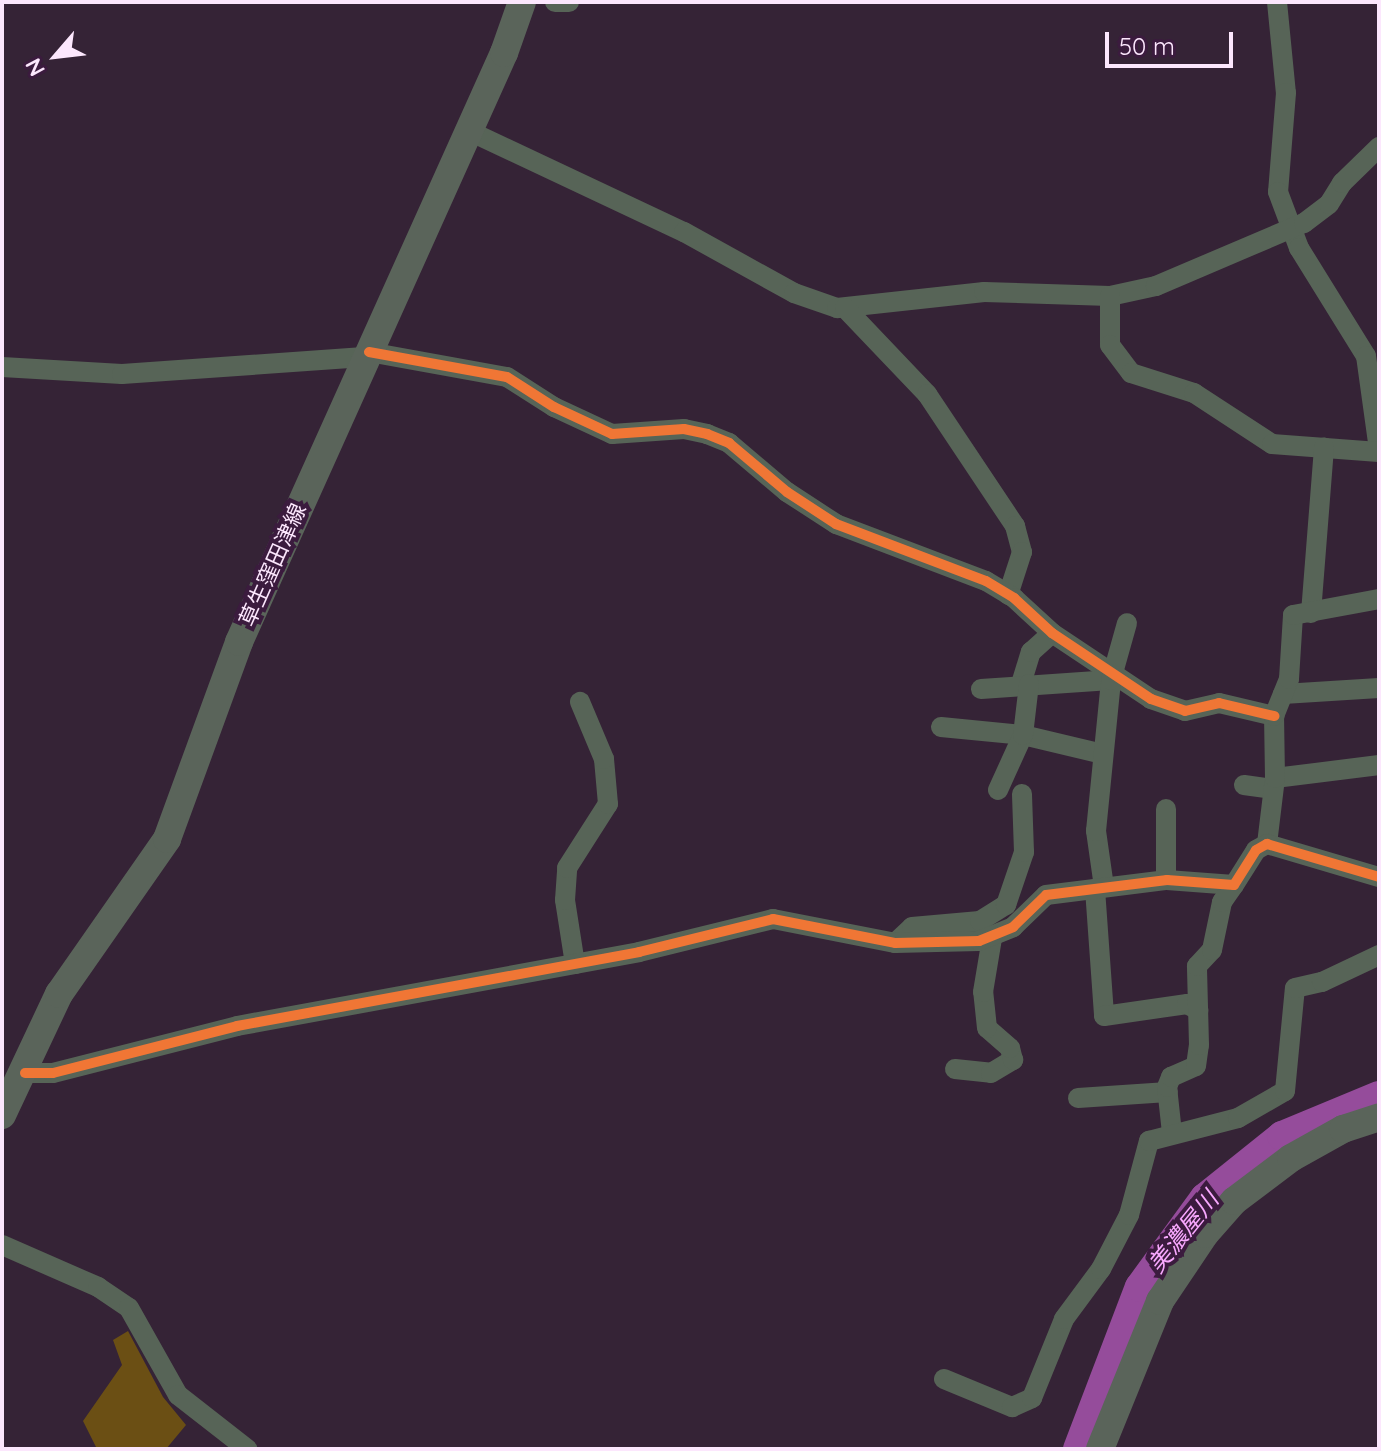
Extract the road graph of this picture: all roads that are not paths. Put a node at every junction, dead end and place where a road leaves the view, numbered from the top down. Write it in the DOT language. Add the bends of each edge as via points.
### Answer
graph roads {
  1 [pos="522,2"];
  2 [pos="555,2"];
  3 [pos="569,2"];
  4 [pos="1277,2"];
  5 [pos="467,130"];
  6 [pos="1379,147"];
  7 [pos="1291,230"];
  8 [pos="1110,296"];
  9 [pos="845,308"];
  10 [pos="368,354"];
  11 [pos="2,367"];
  12 [pos="1377,429"];
  13 [pos="1324,448"];
  14 [pos="1379,451"];
  15 [pos="1008,595"];
  16 [pos="1379,599"];
  17 [pos="1311,613"];
  18 [pos="1127,623"];
  19 [pos="1052,633"];
  20 [pos="1112,676"];
  21 [pos="1025,684"];
  22 [pos="1379,688"];
  23 [pos="981,689"];
  24 [pos="1283,694"];
  25 [pos="580,702"];
  26 [pos="1274,716"];
  27 [pos="941,727"];
  28 [pos="1023,735"];
  29 [pos="1103,754"];
  30 [pos="1379,765"];
  31 [pos="1274,784"];
  32 [pos="1244,785"];
  33 [pos="998,790"];
  34 [pos="1022,794"];
  35 [pos="1166,809"];
  36 [pos="1267,844"];
  37 [pos="1379,877"];
  38 [pos="1166,880"];
  39 [pos="1234,885"];
  40 [pos="1099,888"];
  41 [pos="992,938"];
  42 [pos="895,943"];
  43 [pos="1379,955"];
  44 [pos="575,964"];
  45 [pos="1198,1010"];
  46 [pos="955,1069"];
  47 [pos="15,1082"];
  48 [pos="1168,1092"];
  49 [pos="1078,1098"];
  50 [pos="2,1115"];
  51 [pos="1379,1117"];
  52 [pos="1172,1133"];
  53 [pos="2,1245"];
  54 [pos="944,1379"];
  55 [pos="247,1449"];
  56 [pos="1100,1449"];
  1 -- 5 [label="main road, 草生窪田津線"];
  2 -- 3 [label="street"];
  4 -- 7 [label="street" via="1286,93 1278,192"];
  5 -- 9 [label="street" via="661,220 794,293"];
  5 -- 10 [label="main road, 草生窪田津線"];
  6 -- 7 [label="street" via="1342,183 1329,204"];
  7 -- 8 [label="street" via="1156,286"];
  7 -- 12 [label="street" via="1366,356"];
  8 -- 9 [label="street" via="984,292"];
  8 -- 13 [label="street" via="1110,345 1131,373 1194,393 1272,444"];
  9 -- 15 [label="street" via="927,394 1015,526 1022,552"];
  10 -- 11 [label="street" via="122,374"];
  10 -- 15 [label="street" via="507,377 612,434 684,429 707,434 729,443 787,492 844,528 967,571"];
  10 -- 47 [label="main road, 草生窪田津線" via="239,642 167,839 59,994"];
  12 -- 14 [label="street"];
  13 -- 14 [label="street"];
  13 -- 17 [label="street"];
  15 -- 19 [label="street"];
  16 -- 17 [label="street"];
  17 -- 24 [label="street" via="1293,615 1289,679"];
  18 -- 20 [label="street"];
  19 -- 20 [label="street"];
  19 -- 21 [label="street" via="1031,652"];
  20 -- 21 [label="street"];
  20 -- 26 [label="street" via="1168,707 1199,711 1219,703"];
  20 -- 29 [label="street"];
  21 -- 23 [label="street"];
  21 -- 28 [label="street"];
  22 -- 24 [label="street"];
  24 -- 26 [label="street"];
  25 -- 44 [label="street" via="604,759 608,804 567,868 565,900"];
  26 -- 31 [label="street"];
  27 -- 28 [label="street"];
  28 -- 29 [label="street"];
  28 -- 33 [label="street"];
  29 -- 40 [label="street" via="1096,831"];
  30 -- 31 [label="street"];
  31 -- 32 [label="street"];
  31 -- 36 [label="street"];
  34 -- 42 [label="street" via="1024,852 1006,905 980,921 912,927"];
  35 -- 38 [label="street"];
  36 -- 37 [label="street"];
  36 -- 39 [label="street" via="1256,850"];
  38 -- 39 [label="street"];
  38 -- 40 [label="street"];
  39 -- 45 [label="street" via="1222,902 1212,950 1197,966"];
  40 -- 41 [label="street" via="1046,895 1025,917"];
  40 -- 45 [label="street" via="1104,1016 1187,1004"];
  41 -- 42 [label="street"];
  41 -- 46 [label="street" via="983,992 987,1028 1010,1048 1013,1060 991,1073"];
  42 -- 44 [label="street" via="773,919"];
  43 -- 52 [label="street" via="1322,982 1295,988 1285,1091 1238,1118"];
  44 -- 47 [label="street" via="237,1026"];
  45 -- 48 [label="street" via="1196,1066 1171,1077"];
  47 -- 50 [label="main road, 草生窪田津線"];
  48 -- 49 [label="street"];
  48 -- 52 [label="street"];
  51 -- 56 [label="main road" via="1343,1129 1291,1158 1234,1201 1205,1234 1160,1301"];
  52 -- 54 [label="street" via="1149,1141 1129,1215 1101,1269 1064,1319 1032,1398 1012,1407"];
  53 -- 55 [label="street" via="98,1287 129,1308 178,1395"];
}
